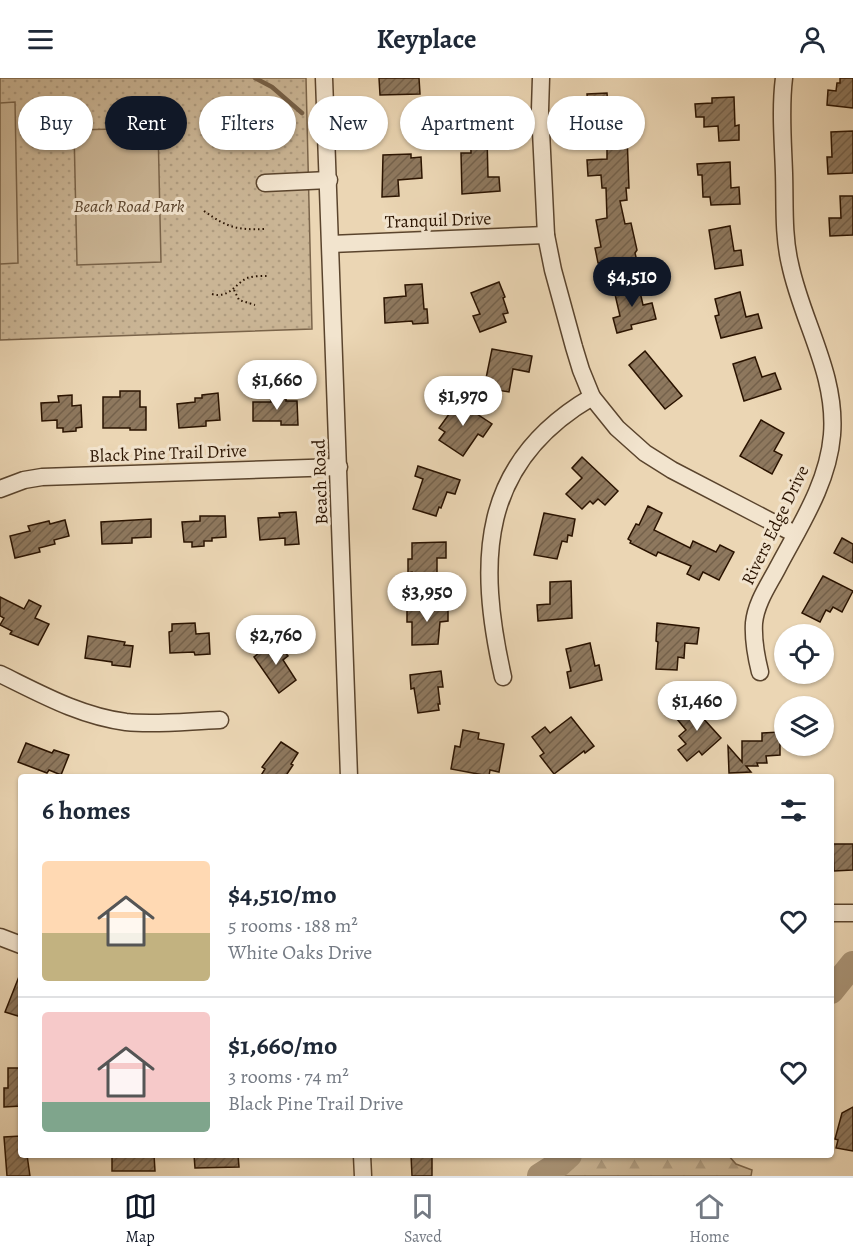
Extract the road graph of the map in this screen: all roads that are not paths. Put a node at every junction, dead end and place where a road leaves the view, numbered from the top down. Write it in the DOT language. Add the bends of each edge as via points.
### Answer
graph roads {
  1 [pos="324,78"];
  2 [pos="541,78"];
  3 [pos="784,78"];
  4 [pos="329,180"];
  5 [pos="265,183"];
  6 [pos="546,235"];
  7 [pos="331,244"];
  8 [pos="592,397"];
  9 [pos="339,466"];
  10 [pos="1,486"];
  11 [pos="795,534"];
  12 [pos="760,672"];
  13 [pos="0,674"];
  14 [pos="503,677"];
  15 [pos="220,720"];
  16 [pos="349,774"];
  17 [pos="834,913"];
  18 [pos="853,913"];
  19 [pos="0,937"];
  20 [pos="18,944"];
  21 [pos="362,1158"];
  22 [pos="363,1176"];
  1 -- 4 [label="street, Beach Road"];
  2 -- 6 [label="street"];
  3 -- 11 [label="street, Rivers Edge Drive" via="787,246 794,280 827,377 832,423 830,452 821,482"];
  4 -- 5 [label="street"];
  4 -- 7 [label="street, Beach Road"];
  6 -- 7 [label="street, Tranquil Drive"];
  6 -- 8 [label="street" via="580,370"];
  7 -- 9 [label="street, Beach Road"];
  8 -- 11 [label="street" via="617,428 645,453"];
  8 -- 14 [label="street" via="531,445 508,480 499,503 491,536 490,570 493,634"];
  9 -- 10 [label="street, Black Pine Trail Drive" via="42,477"];
  9 -- 16 [label="street, Beach Road"];
  11 -- 12 [label="street, Rivers Edge Drive" via="756,611 754,633"];
  13 -- 15 [label="street" via="67,707 103,717 155,723"];
  17 -- 18 [label="street"];
  19 -- 20 [label="street"];
  21 -- 22 [label="street"];
}
